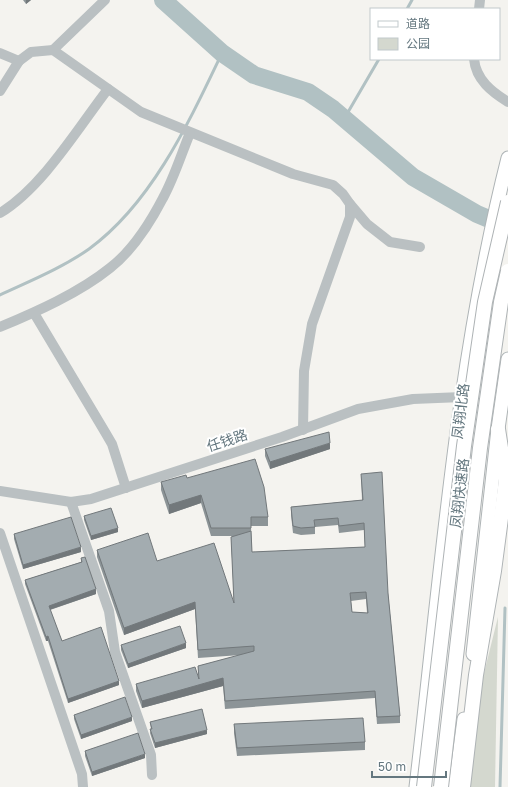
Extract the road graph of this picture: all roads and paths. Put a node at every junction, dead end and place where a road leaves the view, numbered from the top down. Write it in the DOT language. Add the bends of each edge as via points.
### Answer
graph roads {
  1 [pos="105,0"];
  2 [pos="53,50"];
  3 [pos="0,53"];
  4 [pos="474,60"];
  5 [pos="19,61"];
  6 [pos="108,88"];
  7 [pos="0,91"];
  8 [pos="508,102"];
  9 [pos="190,134"];
  10 [pos="508,158"];
  11 [pos="503,201"];
  12 [pos="350,204"];
  13 [pos="0,213"];
  14 [pos="420,247"];
  15 [pos="508,271"];
  16 [pos="34,313"];
  17 [pos="0,327"];
  18 [pos="508,359"];
  19 [pos="462,397"];
  20 [pos="498,429"];
  21 [pos="303,430"];
  22 [pos="126,488"];
  23 [pos="0,491"];
  24 [pos="71,502"];
  25 [pos="0,533"];
  26 [pos="152,775"];
  27 [pos="83,787"];
  28 [pos="416,787"];
  29 [pos="424,787"];
  30 [pos="441,787"];
  31 [pos="455,787"];
  32 [pos="463,787"];
  1 -- 2 [label="street"];
  2 -- 5 [label="street" via="31,52"];
  2 -- 6 [label="street"];
  3 -- 5 [label="street"];
  4 -- 8 [label="street" via="480,77 491,91"];
  5 -- 7 [label="street"];
  6 -- 9 [label="street" via="141,112"];
  6 -- 13 [label="street" via="51,165 14,205"];
  9 -- 12 [label="street" via="292,174 333,185"];
  9 -- 16 [label="street" via="164,198 129,249 110,268 85,285"];
  10 -- 11 [label="main road, 凤翔北路"];
  11 -- 19 [label="main road, 凤翔北路" via="486,247"];
  11 -- 29 [label="highway, 凤翔快速路, bridge" via="464,446"];
  12 -- 14 [label="street" via="366,224 390,242"];
  12 -- 21 [label="street" via="350,217 312,324 304,371"];
  15 -- 30 [label="highway, 凤翔快速路, bridge" via="501,302 480,448"];
  16 -- 17 [label="street"];
  16 -- 22 [label="street" via="106,432"];
  18 -- 20 [label="main road"];
  19 -- 21 [label="street, 任钱路" via="413,399 358,409"];
  19 -- 28 [label="main road, 凤翔北路" via="430,644"];
  20 -- 31 [label="main road" via="479,609"];
  20 -- 32 [label="highway" via="506,480 476,675"];
  21 -- 22 [label="street, 任钱路"];
  22 -- 24 [label="street, 任钱路" via="91,499"];
  23 -- 24 [label="street, 任钱路"];
  24 -- 26 [label="street" via="109,611 115,652 151,755"];
  25 -- 27 [label="street" via="82,774"];
}
